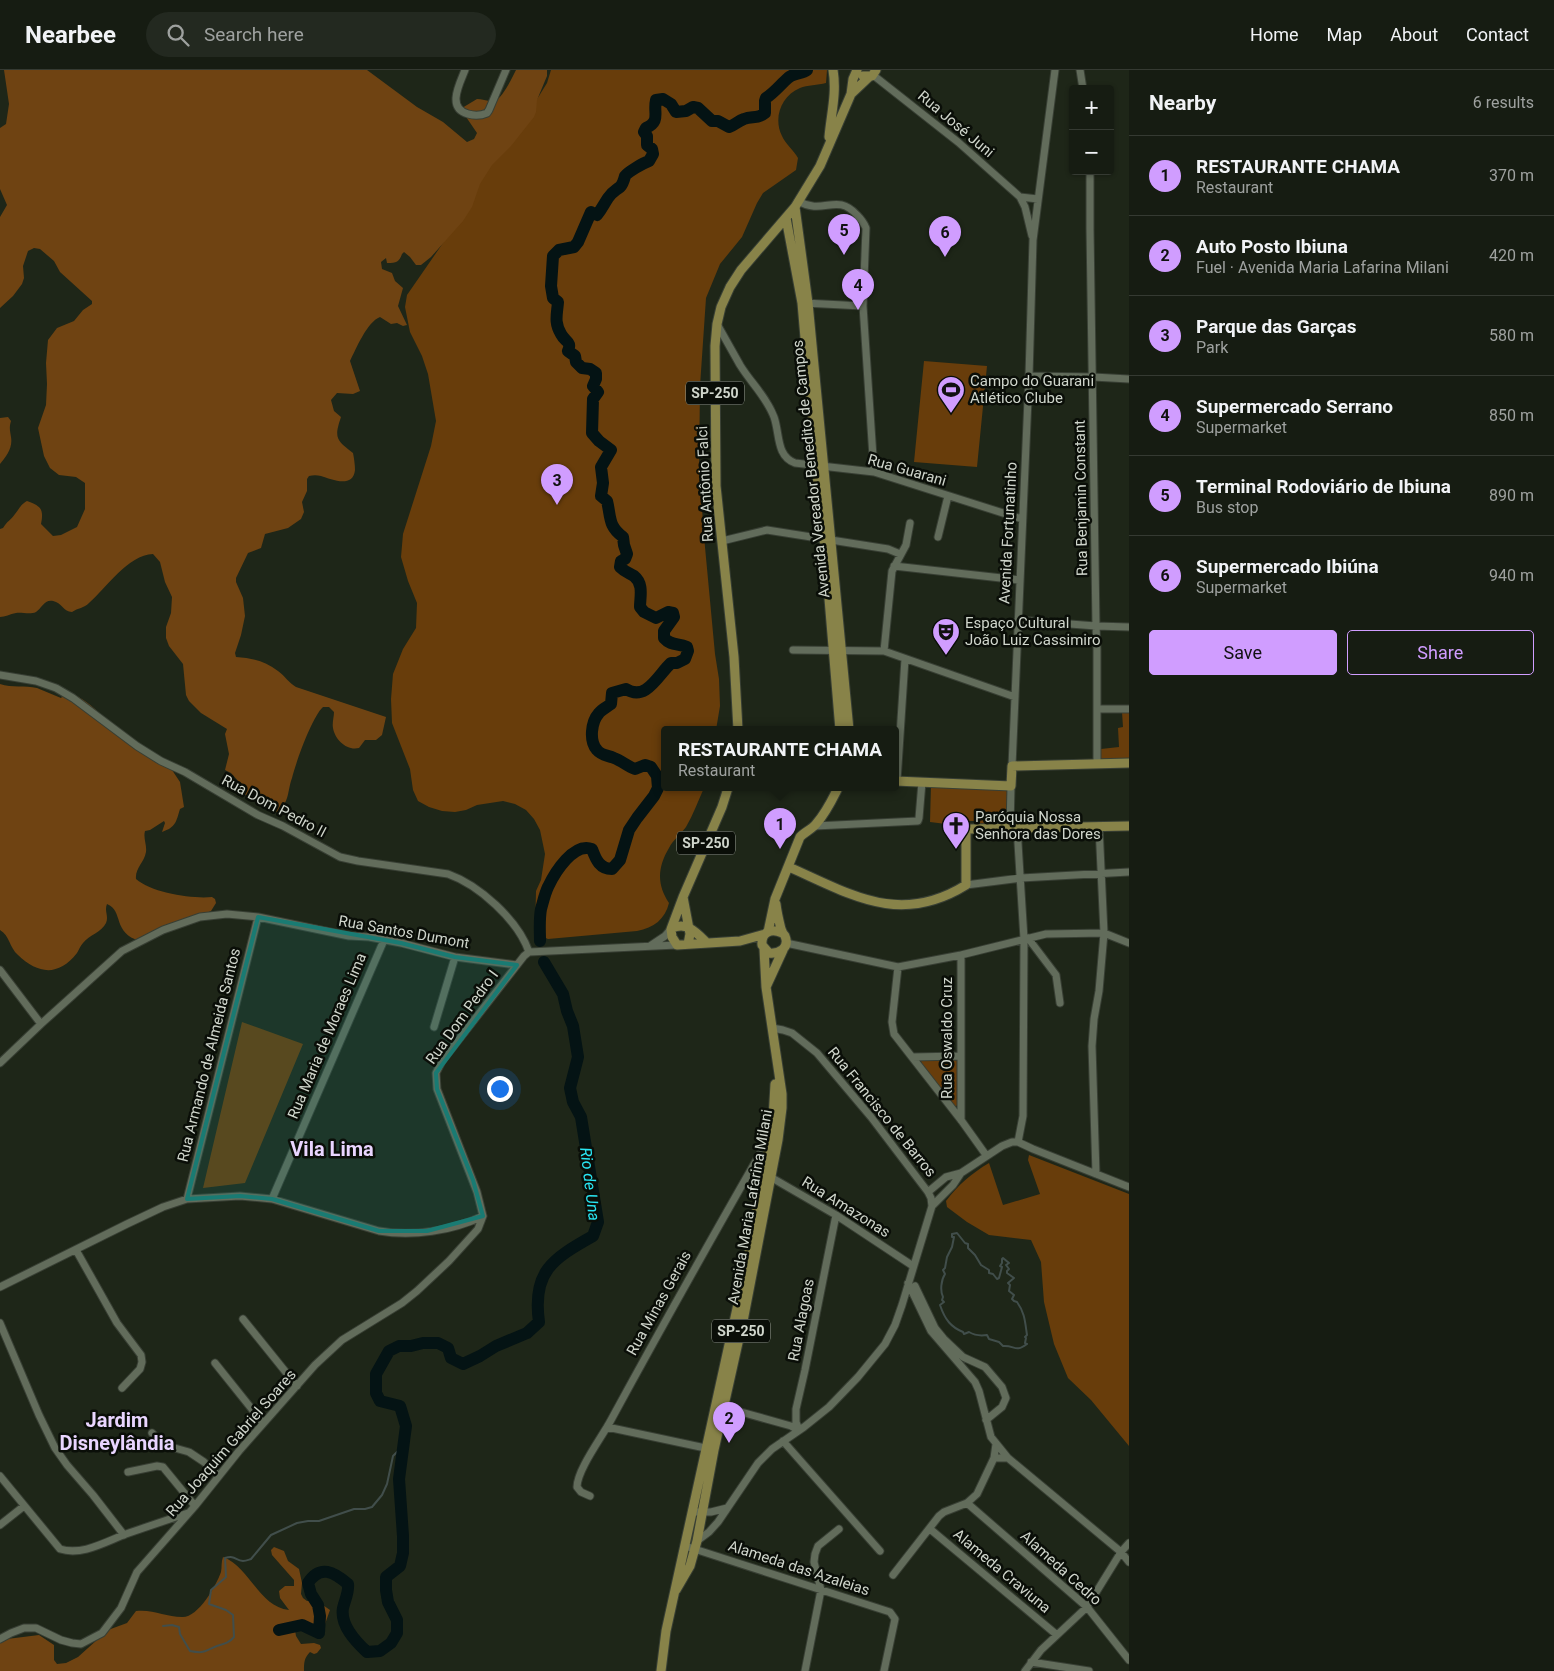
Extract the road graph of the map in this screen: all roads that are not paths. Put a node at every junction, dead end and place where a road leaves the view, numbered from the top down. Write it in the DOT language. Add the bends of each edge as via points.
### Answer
graph roads {
  1 [pos="465,70"];
  2 [pos="506,70"];
  3 [pos="833,70"];
  4 [pos="858,70"];
  5 [pos="1056,70"];
  6 [pos="1080,70"];
  7 [pos="874,72"];
  8 [pos="1082,85"];
  9 [pos="851,94"];
  10 [pos="828,147"];
  11 [pos="1090,175"];
  12 [pos="1020,197"];
  13 [pos="1038,199"];
  14 [pos="797,204"];
  15 [pos="1025,207"];
  16 [pos="1037,213"];
  17 [pos="786,218"];
  18 [pos="769,236"];
  19 [pos="790,238"];
  20 [pos="1033,240"];
  21 [pos="805,303"];
  22 [pos="863,306"];
  23 [pos="717,324"];
  24 [pos="1029,376"];
  25 [pos="1093,377"];
  26 [pos="1129,379"];
  27 [pos="820,465"];
  28 [pos="874,472"];
  29 [pos="948,496"];
  30 [pos="1022,519"];
  31 [pos="910,522"];
  32 [pos="938,537"];
  33 [pos="828,539"];
  34 [pos="722,541"];
  35 [pos="900,554"];
  36 [pos="894,566"];
  37 [pos="1019,580"];
  38 [pos="1018,620"];
  39 [pos="1096,626"];
  40 [pos="1129,627"];
  41 [pos="793,650"];
  42 [pos="837,650"];
  43 [pos="884,651"];
  44 [pos="904,659"];
  45 [pos="0,675"];
  46 [pos="1015,698"];
  47 [pos="1129,708"];
  48 [pos="1097,709"];
  49 [pos="844,714"];
  50 [pos="738,726"];
  51 [pos="841,726"];
  52 [pos="848,726"];
  53 [pos="899,735"];
  54 [pos="1129,762"];
  55 [pos="1098,764"];
  56 [pos="1012,766"];
  57 [pos="899,781"];
  58 [pos="922,782"];
  59 [pos="1011,786"];
  60 [pos="727,791"];
  61 [pos="836,791"];
  62 [pos="815,826"];
  63 [pos="1099,826"];
  64 [pos="1129,826"];
  65 [pos="1014,828"];
  66 [pos="789,867"];
  67 [pos="1129,872"];
  68 [pos="1102,874"];
  69 [pos="1020,878"];
  70 [pos="966,885"];
  71 [pos="683,897"];
  72 [pos="775,900"];
  73 [pos="258,917"];
  74 [pos="689,927"];
  75 [pos="671,929"];
  76 [pos="1104,932"];
  77 [pos="766,933"];
  78 [pos="782,933"];
  79 [pos="1026,939"];
  80 [pos="384,940"];
  81 [pos="740,941"];
  82 [pos="707,943"];
  83 [pos="1129,943"];
  84 [pos="688,944"];
  85 [pos="677,945"];
  86 [pos="647,947"];
  87 [pos="763,947"];
  88 [pos="785,947"];
  89 [pos="529,952"];
  90 [pos="961,956"];
  91 [pos="455,957"];
  92 [pos="517,965"];
  93 [pos="898,967"];
  94 [pos="0,970"];
  95 [pos="766,987"];
  96 [pos="1060,1003"];
  97 [pos="41,1024"];
  98 [pos="434,1027"];
  99 [pos="772,1028"];
  100 [pos="961,1056"];
  101 [pos="912,1057"];
  102 [pos="0,1063"];
  103 [pos="777,1066"];
  104 [pos="774,1119"];
  105 [pos="961,1120"];
  106 [pos="778,1140"];
  107 [pos="1018,1142"];
  108 [pos="769,1146"];
  109 [pos="761,1152"];
  110 [pos="986,1155"];
  111 [pos="961,1173"];
  112 [pos="767,1174"];
  113 [pos="1096,1174"];
  114 [pos="1129,1187"];
  115 [pos="928,1192"];
  116 [pos="187,1199"];
  117 [pos="272,1199"];
  118 [pos="932,1206"];
  119 [pos="836,1215"];
  120 [pos="482,1216"];
  121 [pos="76,1250"];
  122 [pos="913,1266"];
  123 [pos="909,1280"];
  124 [pos="0,1287"];
  125 [pos="740,1314"];
  126 [pos="243,1319"];
  127 [pos="0,1322"];
  128 [pos="215,1363"];
  129 [pos="297,1386"];
  130 [pos="122,1388"];
  131 [pos="724,1407"];
  132 [pos="986,1420"];
  133 [pos="263,1423"];
  134 [pos="607,1427"];
  135 [pos="799,1430"];
  136 [pos="152,1433"];
  137 [pos="783,1441"];
  138 [pos="996,1444"];
  139 [pos="711,1449"];
  140 [pos="994,1458"];
  141 [pos="1008,1458"];
  142 [pos="128,1472"];
  143 [pos="0,1476"];
  144 [pos="219,1476"];
  145 [pos="590,1496"];
  146 [pos="966,1503"];
  147 [pos="24,1506"];
  148 [pos="195,1506"];
  149 [pos="727,1508"];
  150 [pos="698,1512"];
  151 [pos="188,1513"];
  152 [pos="0,1525"];
  153 [pos="839,1529"];
  154 [pos="930,1529"];
  155 [pos="124,1535"];
  156 [pos="1129,1543"];
  157 [pos="696,1545"];
  158 [pos="685,1546"];
  159 [pos="880,1551"];
  160 [pos="1120,1552"];
  161 [pos="1129,1562"];
  162 [pos="893,1575"];
  163 [pos="676,1590"];
  164 [pos="821,1590"];
  165 [pos="1087,1607"];
  166 [pos="1057,1635"];
  167 [pos="0,1639"];
  168 [pos="1129,1660"];
  169 [pos="1031,1662"];
  170 [pos="661,1671"];
  171 [pos="805,1671"];
  172 [pos="884,1671"];
  173 [pos="1025,1671"];
  174 [pos="1089,1671"];
  1 -- 2 [label="street" via="455,97 456,105 464,113 476,116 487,113"];
  3 -- 10 [label="main road" via="834,102"];
  4 -- 7 [label="main road, SP-250" via="862,76"];
  4 -- 9 [label="main road, Rua Antônio Falci / SP-250"];
  5 -- 13 [label="street, Avenida Fortunatinho"];
  6 -- 8 [label="street"];
  7 -- 9 [label="main road, Rua Antônio Falci / SP-250"];
  7 -- 12 [label="street, Rua José Juni"];
  9 -- 10 [label="main road, Rua Antônio Falci / SP-250"];
  10 -- 14 [label="main road, Rua Antônio Falci / SP-250"];
  11 -- 25 [label="street, Rua Benjamin Constant"];
  12 -- 13 [label="street"];
  12 -- 15 [label="street, Avenida Fortunatinho"];
  13 -- 16 [label="street, Avenida Fortunatinho"];
  14 -- 17 [label="main road, Rua Antônio Falci / SP-250"];
  14 -- 21 [label="main road, Avenida Vereador Benedito de Campos"];
  14 -- 22 [label="street" via="814,208 842,204 864,224"];
  15 -- 16 [label="street"];
  15 -- 20 [label="street, Avenida Fortunatinho"];
  16 -- 20 [label="street, Avenida Fortunatinho"];
  17 -- 18 [label="main road, Rua Antônio Falci / SP-250"];
  17 -- 19 [label="main road, Avenida Vereador Benedito de Campos"];
  18 -- 19 [label="main road"];
  18 -- 23 [label="main road, Rua Antônio Falci / SP-250" via="730,287"];
  19 -- 21 [label="main road, Avenida Vereador Benedito de Campos"];
  20 -- 24 [label="street, Avenida Fortunatinho"];
  21 -- 22 [label="street"];
  21 -- 27 [label="main road, Avenida Vereador Benedito de Campos"];
  22 -- 28 [label="street"];
  23 -- 27 [label="street, Rua Guarani" via="740,365 767,402 783,456 795,463"];
  23 -- 34 [label="main road, Rua Antônio Falci / SP-250" via="716,486"];
  24 -- 25 [label="street"];
  24 -- 30 [label="street, Avenida Fortunatinho"];
  25 -- 26 [label="street"];
  25 -- 39 [label="street, Rua Benjamin Constant"];
  27 -- 28 [label="street, Rua Guarani"];
  27 -- 33 [label="main road, Avenida Vereador Benedito de Campos"];
  28 -- 29 [label="street, Rua Guarani"];
  29 -- 30 [label="street, Rua Guarani"];
  29 -- 32 [label="street"];
  30 -- 37 [label="street, Avenida Fortunatinho"];
  31 -- 35 [label="street" via="906,545"];
  33 -- 34 [label="street" via="767,530"];
  33 -- 35 [label="street" via="888,548"];
  33 -- 42 [label="main road, Avenida Vereador Benedito de Campos"];
  34 -- 50 [label="main road, Rua Antônio Falci / SP-250"];
  35 -- 36 [label="street"];
  36 -- 37 [label="street"];
  36 -- 43 [label="street"];
  37 -- 38 [label="street, Avenida Fortunatinho"];
  38 -- 39 [label="street"];
  38 -- 46 [label="street, Avenida Fortunatinho"];
  39 -- 40 [label="street"];
  39 -- 48 [label="street, Rua Benjamin Constant"];
  41 -- 42 [label="street"];
  42 -- 43 [label="street"];
  42 -- 49 [label="main road, Avenida Vereador Benedito de Campos"];
  43 -- 44 [label="street"];
  44 -- 46 [label="street"];
  44 -- 53 [label="street"];
  45 -- 89 [label="street, Rua Dom Pedro II" via="56,688 161,761 340,856 459,878 503,913 526,942"];
  46 -- 56 [label="street, Avenida Fortunatinho"];
  47 -- 48 [label="street"];
  48 -- 55 [label="street, Rua Benjamin Constant"];
  49 -- 51 [label="main road, Avenida Vereador Benedito de Campos"];
  49 -- 52 [label="main road, Avenida Vereador Benedito de Campos"];
  54 -- 55 [label="main road"];
  55 -- 56 [label="main road"];
  56 -- 59 [label="main road, Avenida Fortunatinho"];
  57 -- 58 [label="main road"];
  58 -- 59 [label="main road"];
  58 -- 62 [label="street" via="918,821"];
  59 -- 65 [label="street, Avenida Fortunatinho"];
  60 -- 71 [label="main road, SP-250"];
  61 -- 62 [label="main road"];
  62 -- 66 [label="main road" via="800,837"];
  63 -- 64 [label="main road"];
  63 -- 65 [label="main road"];
  63 -- 68 [label="street"];
  65 -- 69 [label="street, Avenida Fortunatinho"];
  65 -- 70 [label="main road" via="966,830"];
  66 -- 70 [label="main road" via="852,895 894,906 926,902 956,892"];
  66 -- 72 [label="main road"];
  67 -- 68 [label="street"];
  68 -- 69 [label="street"];
  68 -- 76 [label="street"];
  69 -- 70 [label="street"];
  69 -- 79 [label="street, Avenida Fortunatinho"];
  71 -- 74 [label="main road"];
  71 -- 75 [label="main road, SP-250"];
  72 -- 77 [label="main road"];
  72 -- 78 [label="main road"];
  73 -- 80 [label="street, Rua Santos Dumont"];
  73 -- 97 [label="street, Rua Santos Dumont" via="227,914 200,917 163,930 122,951"];
  73 -- 116 [label="street, Rua Armando de Almeida Santos"];
  74 -- 75 [label="main road"];
  74 -- 82 [label="main road"];
  74 -- 84 [label="main road"];
  75 -- 85 [label="main road"];
  75 -- 86 [label="street"];
  76 -- 79 [label="street" via="1046,934"];
  76 -- 83 [label="street"];
  76 -- 113 [label="street" via="1092,1046"];
  77 -- 78 [label="main road" via="775,930"];
  77 -- 81 [label="main road"];
  77 -- 87 [label="main road, SP-250"];
  78 -- 88 [label="main road"];
  79 -- 90 [label="street"];
  79 -- 96 [label="street" via="1056,975"];
  79 -- 107 [label="street, Avenida Fortunatinho" via="1023,1116"];
  80 -- 91 [label="street, Rua Santos Dumont"];
  80 -- 117 [label="street, Rua Maria de Moraes Lima"];
  81 -- 82 [label="main road"];
  81 -- 87 [label="main road"];
  82 -- 84 [label="main road"];
  84 -- 85 [label="main road"];
  85 -- 86 [label="street"];
  86 -- 89 [label="street"];
  87 -- 88 [label="main road" via="769,954 777,954"];
  87 -- 95 [label="main road, SP-250"];
  88 -- 93 [label="street"];
  88 -- 95 [label="main road"];
  89 -- 92 [label="street, Rua Dom Pedro I"];
  90 -- 93 [label="street"];
  90 -- 100 [label="street, Rua Oswaldo Cruz"];
  91 -- 92 [label="street, Rua Santos Dumont"];
  91 -- 98 [label="street"];
  92 -- 120 [label="street, Rua Dom Pedro I" via="436,1073 437,1088 473,1180"];
  93 -- 101 [label="street" via="892,1028"];
  94 -- 97 [label="street"];
  95 -- 99 [label="main road, SP-250"];
  97 -- 102 [label="street, Rua Santos Dumont"];
  99 -- 103 [label="main road, Avenida Maria Lafarina Milani / SP-250"];
  99 -- 115 [label="street, Rua Francisco de Barros" via="792,1033 817,1053"];
  100 -- 101 [label="street"];
  100 -- 105 [label="street, Rua Oswaldo Cruz"];
  101 -- 105 [label="street"];
  103 -- 104 [label="main road, Avenida Maria Lafarina Milani / SP-250"];
  103 -- 106 [label="main road, Avenida Maria Lafarina Milani / SP-250" via="782,1108"];
  104 -- 108 [label="main road, Avenida Maria Lafarina Milani / SP-250"];
  104 -- 109 [label="street, Rua Minas Gerais"];
  105 -- 110 [label="street"];
  106 -- 108 [label="street"];
  106 -- 112 [label="main road, Avenida Maria Lafarina Milani / SP-250"];
  107 -- 110 [label="street"];
  107 -- 113 [label="street"];
  108 -- 109 [label="street"];
  108 -- 112 [label="main road, Avenida Maria Lafarina Milani / SP-250"];
  109 -- 134 [label="street, Rua Minas Gerais"];
  110 -- 111 [label="street"];
  111 -- 115 [label="street" via="946,1178"];
  111 -- 118 [label="street" via="953,1186"];
  112 -- 119 [label="street, Rua Amazonas"];
  112 -- 125 [label="main road, Avenida Maria Lafarina Milani / SP-250"];
  113 -- 114 [label="street"];
  115 -- 118 [label="street, Rua Francisco de Barros"];
  116 -- 117 [label="street" via="240,1196"];
  116 -- 121 [label="street" via="134,1220"];
  117 -- 120 [label="street" via="390,1233 442,1228"];
  118 -- 122 [label="street"];
  119 -- 122 [label="street, Rua Amazonas"];
  119 -- 135 [label="street, Rua Alagoas" via="796,1409"];
  120 -- 129 [label="street, Rua Joaquim Gabriel Soares" via="478,1229 431,1279 402,1303 342,1340"];
  121 -- 124 [label="street"];
  121 -- 130 [label="street" via="117,1323 141,1355 140,1369"];
  122 -- 123 [label="street"];
  123 -- 132 [label="street" via="930,1331 975,1382"];
  123 -- 132 [label="street" via="935,1328 963,1357 985,1367 1002,1388 1006,1398 1002,1407"];
  123 -- 135 [label="street" via="895,1325 885,1344 843,1394"];
  125 -- 131 [label="main road, Avenida Maria Lafarina Milani / SP-250"];
  125 -- 139 [label="main road, Avenida Maria Lafarina Milani / SP-250"];
  126 -- 129 [label="street"];
  127 -- 155 [label="street" via="55,1448"];
  128 -- 133 [label="street"];
  129 -- 133 [label="street, Rua Joaquim Gabriel Soares"];
  131 -- 135 [label="street"];
  131 -- 139 [label="main road, Avenida Maria Lafarina Milani / SP-250"];
  132 -- 138 [label="street"];
  133 -- 144 [label="street, Rua Joaquim Gabriel Soares"];
  134 -- 139 [label="street"];
  134 -- 145 [label="street, Rua Minas Gerais" via="577,1480 581,1492"];
  135 -- 137 [label="street"];
  136 -- 144 [label="street" via="164,1445 189,1452"];
  137 -- 149 [label="street" via="758,1463"];
  137 -- 159 [label="street"];
  138 -- 140 [label="street"];
  138 -- 141 [label="street"];
  139 -- 150 [label="main road, Avenida Maria Lafarina Milani / SP-250"];
  140 -- 141 [label="street"];
  140 -- 146 [label="street" via="977,1494"];
  141 -- 160 [label="street"];
  142 -- 148 [label="street" via="163,1467"];
  143 -- 147 [label="street"];
  144 -- 148 [label="street, Rua Joaquim Gabriel Soares"];
  146 -- 154 [label="street" via="944,1512"];
  146 -- 165 [label="street, Alameda Cedro"];
  147 -- 152 [label="street"];
  147 -- 155 [label="street" via="60,1548 68,1552"];
  148 -- 151 [label="street, Rua Joaquim Gabriel Soares"];
  149 -- 150 [label="street"];
  149 -- 157 [label="street"];
  150 -- 157 [label="main road, Avenida Maria Lafarina Milani / SP-250"];
  150 -- 158 [label="main road, Avenida Maria Lafarina Milani / SP-250"];
  151 -- 155 [label="street"];
  151 -- 167 [label="street, Rua Joaquim Gabriel Soares" via="137,1572 121,1608 102,1633 81,1644 61,1640 36,1628 24,1628"];
  153 -- 164 [label="street" via="818,1546 815,1554"];
  154 -- 162 [label="street"];
  154 -- 166 [label="street, Alameda Craviuna"];
  156 -- 160 [label="street"];
  157 -- 158 [label="street, Alameda das Azaleias"];
  157 -- 163 [label="main road, Avenida Maria Lafarina Milani / SP-250" via="690,1566"];
  157 -- 164 [label="street, Alameda das Azaleias"];
  158 -- 163 [label="main road, Avenida Maria Lafarina Milani / SP-250"];
  160 -- 161 [label="street"];
  160 -- 165 [label="street"];
  163 -- 170 [label="main road, SP-250"];
  164 -- 171 [label="street"];
  164 -- 172 [label="street, Alameda das Azaleias" via="881,1608 894,1616 895,1626"];
  165 -- 166 [label="street"];
  165 -- 168 [label="street, Alameda Cedro"];
  166 -- 169 [label="street"];
  169 -- 173 [label="street"];
  169 -- 174 [label="street"];
}
